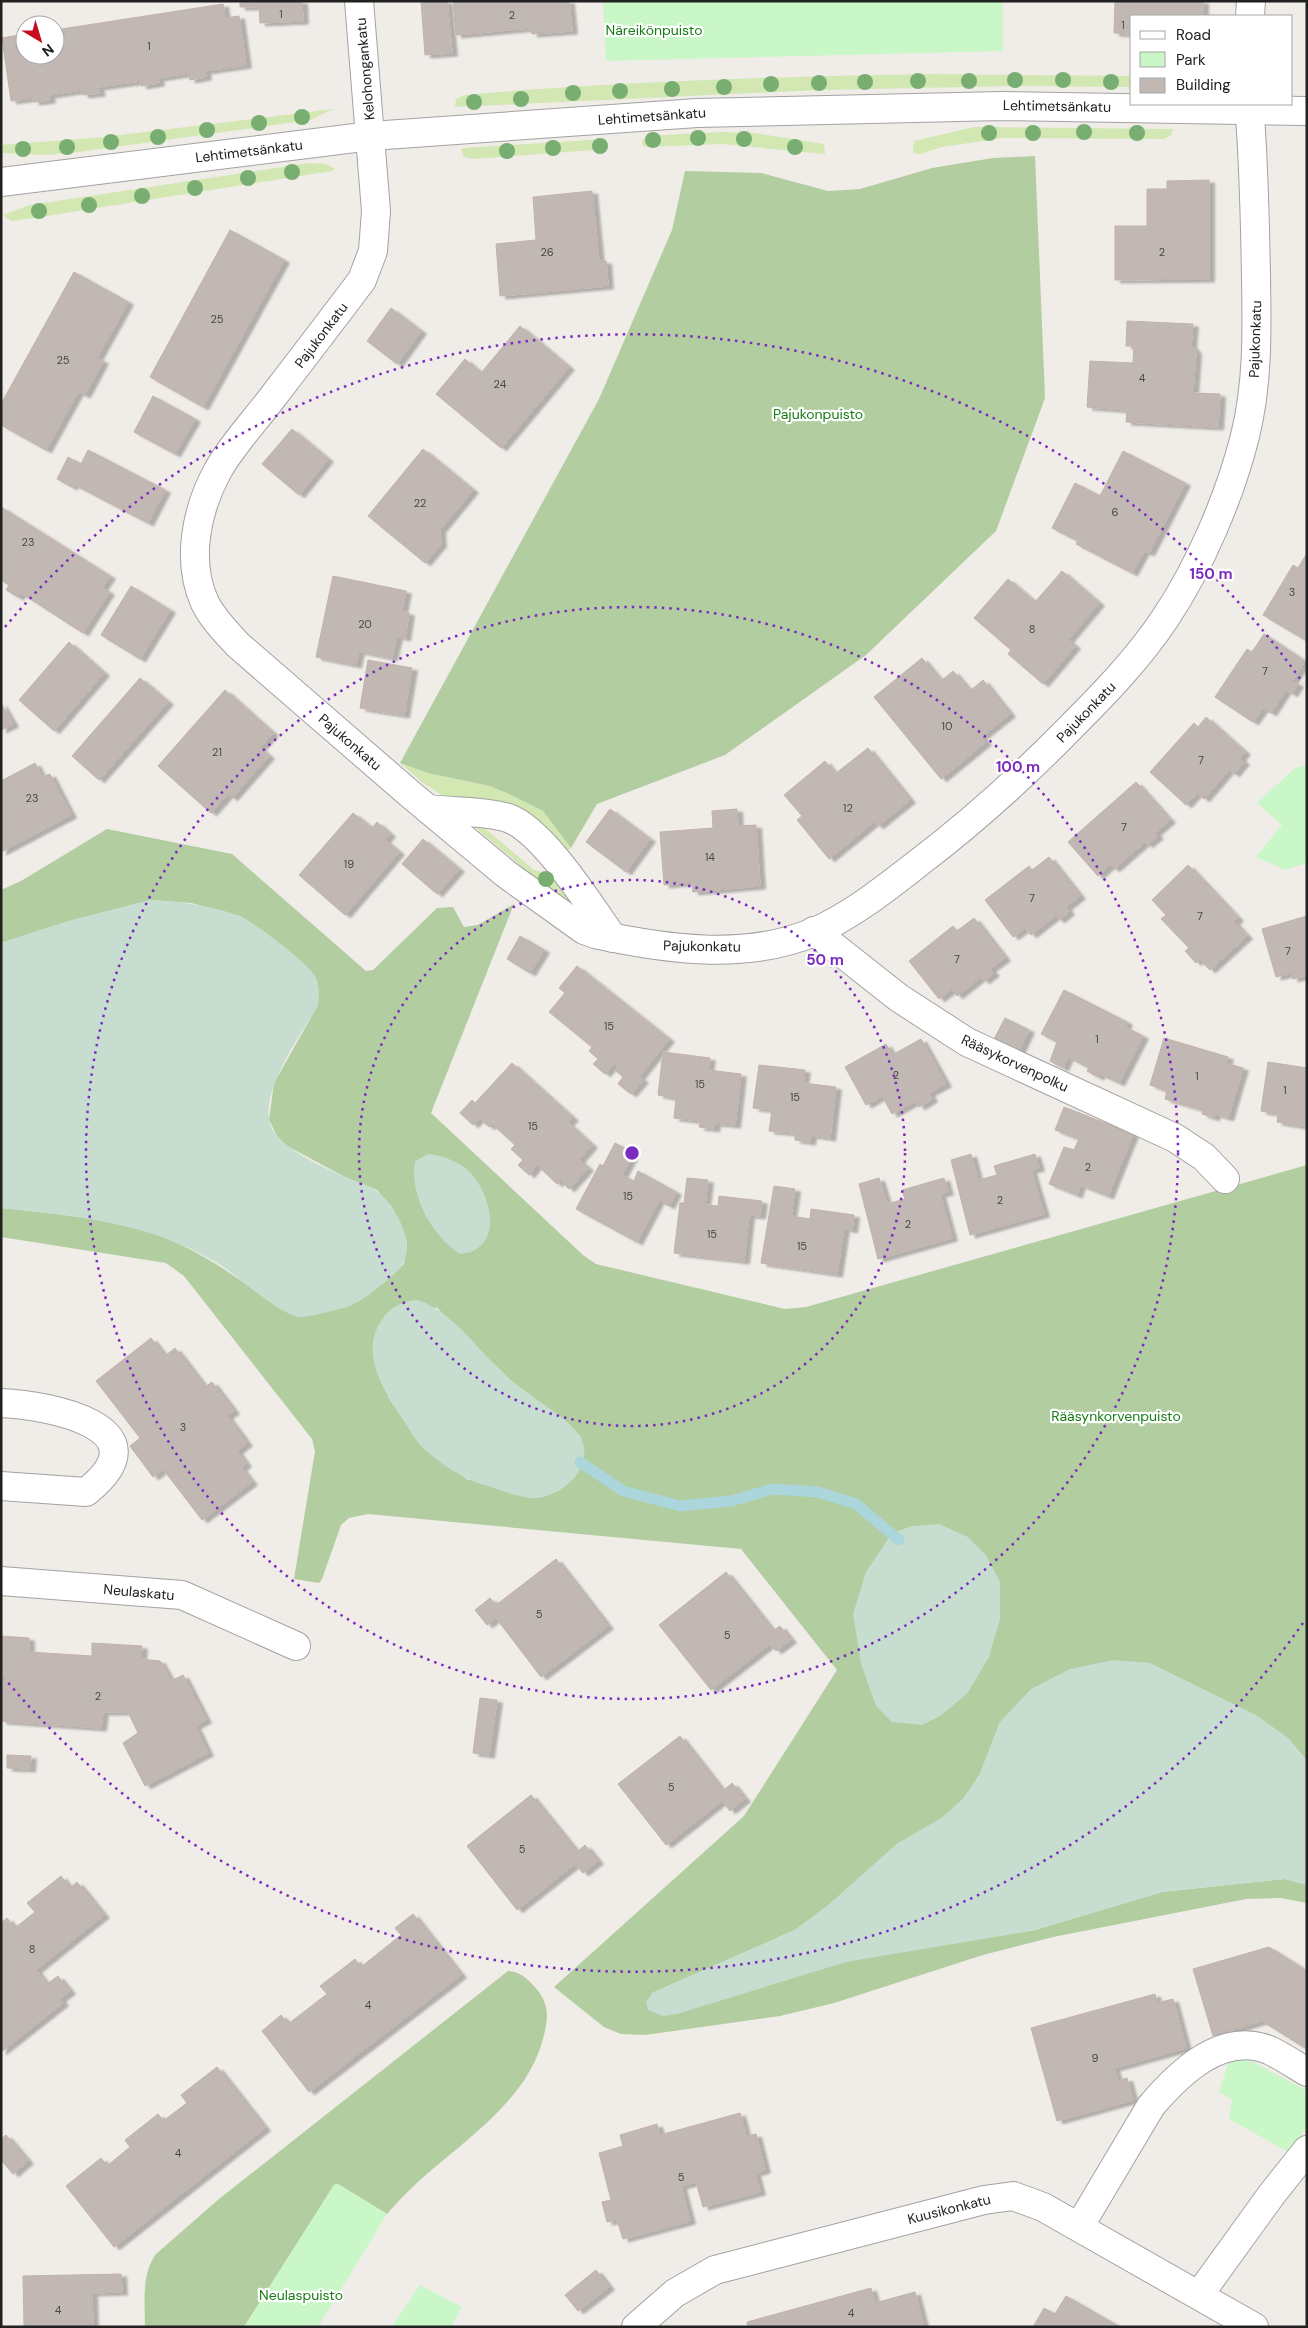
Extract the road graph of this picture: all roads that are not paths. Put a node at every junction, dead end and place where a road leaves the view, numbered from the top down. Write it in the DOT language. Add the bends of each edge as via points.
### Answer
graph roads {
  1 [pos="359,1"];
  2 [pos="1251,1"];
  3 [pos="1250,15"];
  4 [pos="1249,107"];
  5 [pos="1307,110"];
  6 [pos="371,136"];
  7 [pos="1,182"];
  8 [pos="428,809"];
  9 [pos="814,932"];
  10 [pos="613,938"];
  11 [pos="1225,1179"];
  12 [pos="1,1403"];
  13 [pos="1,1486"];
  14 [pos="1,1580"];
  15 [pos="296,1646"];
  16 [pos="1307,2072"];
  17 [pos="1307,2150"];
  18 [pos="1079,2227"];
  19 [pos="1199,2295"];
  20 [pos="636,2327"];
  21 [pos="1254,2327"];
  1 -- 6 [label="street, Kelohongankatu"];
  2 -- 3 [label="street"];
  4 -- 5 [label="street, Lehtimetsänkatu"];
  4 -- 6 [label="street, Lehtimetsänkatu" via="1002,106 697,113"];
  4 -- 9 [label="street, Pajukonkatu" via="1257,356 1251,405 1245,436 1227,491 1191,574 1166,617 1118,679 1034,765 943,845 886,888"];
  6 -- 7 [label="street, Lehtimetsänkatu"];
  6 -- 8 [label="street, Pajukonkatu" via="376,211 375,242 368,269 218,470 199,524 194,569 206,605 238,645"];
  8 -- 10 [label="street, Pajukonkatu" via="506,874 574,924"];
  8 -- 10 [label="street" via="510,818 559,862"];
  9 -- 10 [label="street, Pajukonkatu" via="749,947 705,949 671,948"];
  9 -- 11 [label="street, Rääsykorvenpolku" via="900,998 967,1042 1175,1138 1204,1157"];
  12 -- 13 [label="street" via="89,1422 109,1435 116,1450 105,1472 86,1492"];
  14 -- 15 [label="street, Neulaskatu" via="182,1596"];
  16 -- 18 [label="street" via="1270,2050 1254,2046 1236,2046 1201,2059 1166,2088 1151,2106"];
  17 -- 19 [label="street"];
  18 -- 19 [label="street, Kuusikonkatu"];
  18 -- 20 [label="street, Kuusikonkatu" via="1043,2207 1013,2196 984,2200 715,2270 675,2293"];
  19 -- 21 [label="street, Kuusikonkatu"];
}
